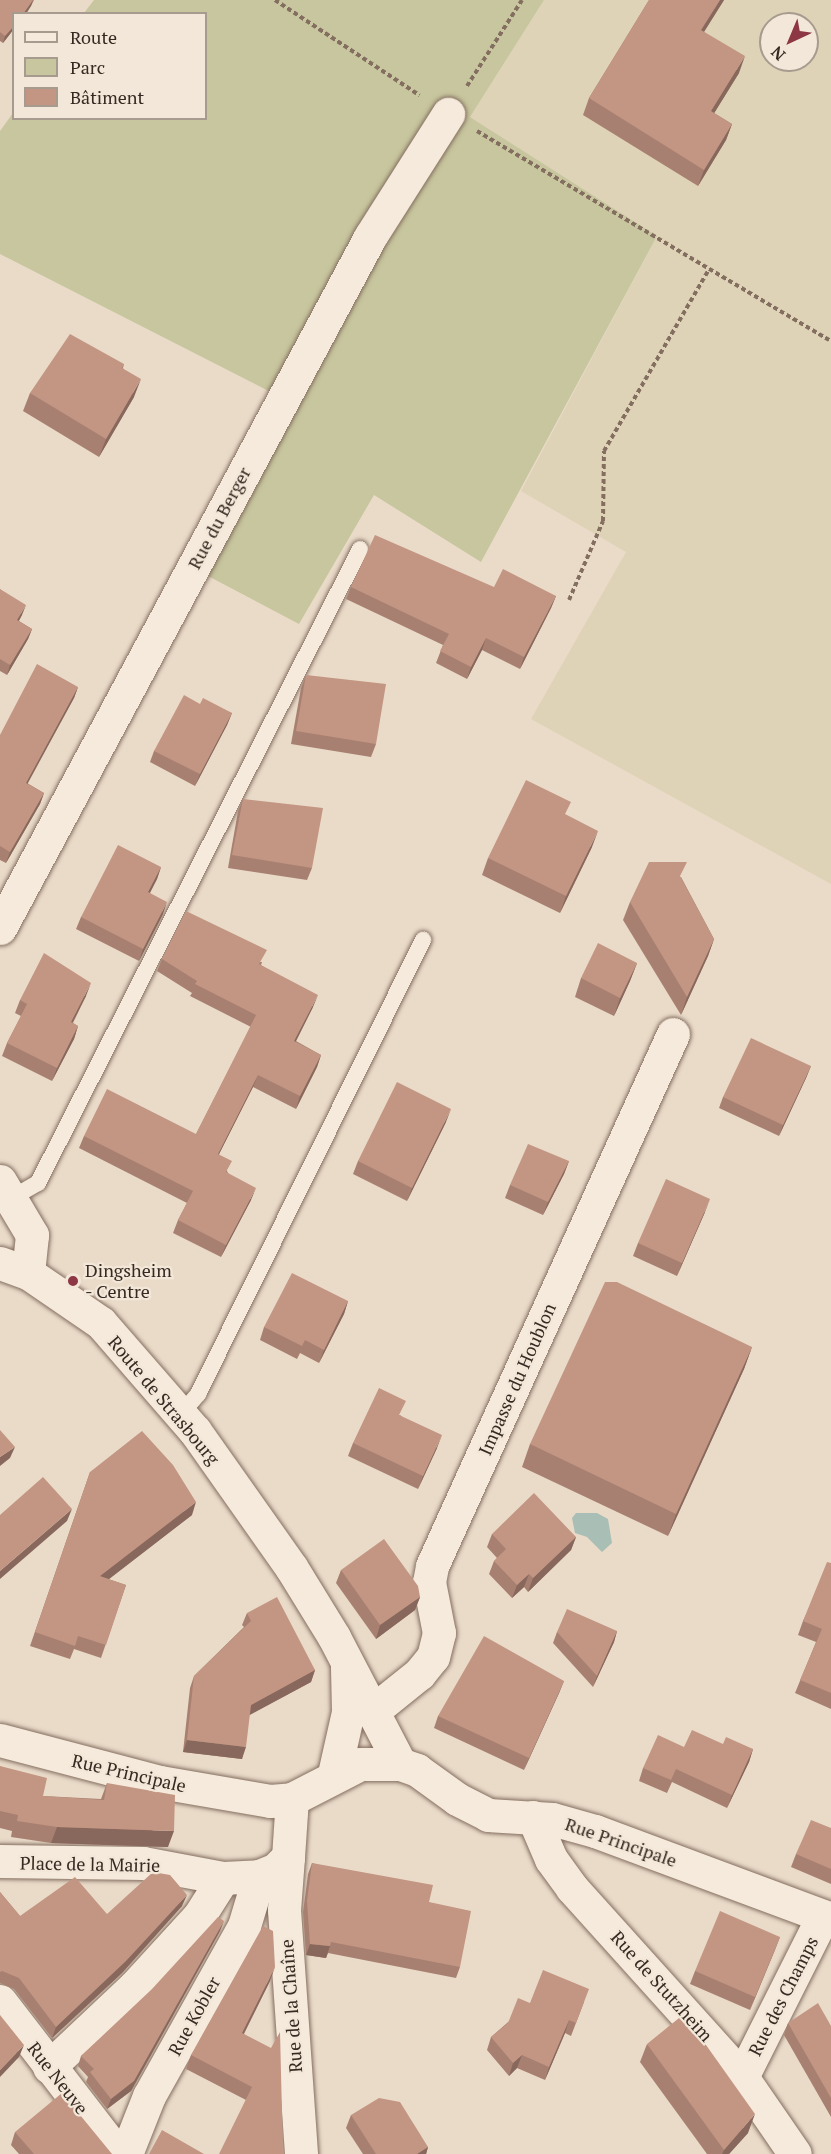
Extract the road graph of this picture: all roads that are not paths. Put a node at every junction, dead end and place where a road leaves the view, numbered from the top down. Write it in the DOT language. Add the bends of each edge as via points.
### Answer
graph roads {
  1 [pos="448,114"];
  2 [pos="360,549"];
  3 [pos="0,928"];
  4 [pos="423,940"];
  5 [pos="673,1034"];
  6 [pos="5,1190"];
  7 [pos="14,1268"];
  8 [pos="180,1415"];
  9 [pos="347,1667"];
  10 [pos="374,1710"];
  11 [pos="0,1740"];
  12 [pos="400,1764"];
  13 [pos="334,1774"];
  14 [pos="292,1799"];
  15 [pos="533,1817"];
  16 [pos="288,1857"];
  17 [pos="0,1861"];
  18 [pos="259,1876"];
  19 [pos="223,1878"];
  20 [pos="827,1917"];
  21 [pos="0,2001"];
  22 [pos="50,2067"];
  23 [pos="742,2077"];
  24 [pos="118,2154"];
  25 [pos="126,2154"];
  26 [pos="301,2154"];
  27 [pos="795,2154"];
  1 -- 3 [label="street, Rue du Berger" via="370,237"];
  2 -- 6 [label="lane" via="38,1183"];
  4 -- 8 [label="lane" via="198,1394"];
  5 -- 10 [label="street, Impasse du Houblon" via="432,1566 429,1582 439,1633 433,1657 419,1674"];
  6 -- 7 [label="street, Route de Strasbourg" via="32,1234"];
  7 -- 8 [label="street, Route de Strasbourg" via="101,1323"];
  8 -- 9 [label="street, Route de Strasbourg" via="291,1567 334,1637"];
  9 -- 10 [label="street, Route de Strasbourg"];
  9 -- 13 [label="street, Route de Strasbourg" via="348,1712"];
  10 -- 12 [label="street, Route de Strasbourg"];
  11 -- 14 [label="street, Rue Principale" via="160,1782 244,1798"];
  12 -- 13 [label="street, Rue Principale" via="360,1764"];
  12 -- 15 [label="street, Rue Principale" via="417,1770 457,1799 488,1815"];
  13 -- 14 [label="street, Rue Principale"];
  14 -- 16 [label="street, Rue de la Chaîne"];
  15 -- 20 [label="street, Rue Principale" via="595,1831"];
  15 -- 23 [label="street, Rue de Stutzheim" via="551,1860 572,1888"];
  16 -- 18 [label="street" via="276,1869"];
  16 -- 26 [label="street, Rue de la Chaîne" via="284,1910"];
  17 -- 19 [label="street, Place de la Mairie" via="143,1863 181,1867"];
  18 -- 19 [label="street, Place de la Mairie"];
  18 -- 25 [label="street, Rue Kobler" via="244,1926 149,2096"];
  19 -- 22 [label="street" via="199,1916 135,1986"];
  20 -- 23 [label="street, Rue des Champs"];
  21 -- 22 [label="street, Rue Neuve"];
  22 -- 24 [label="street, Rue Neuve"];
  23 -- 27 [label="street, Rue de Stutzheim"];
}
